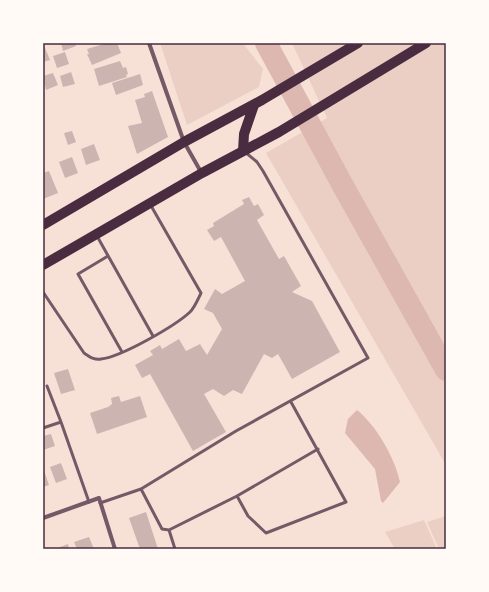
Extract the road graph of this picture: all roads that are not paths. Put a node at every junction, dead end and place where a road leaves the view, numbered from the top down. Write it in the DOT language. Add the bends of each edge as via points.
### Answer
graph roads {
  1 [pos="149,43"];
  2 [pos="358,43"];
  3 [pos="426,43"];
  4 [pos="258,102"];
  5 [pos="184,142"];
  6 [pos="243,151"];
  7 [pos="202,174"];
  8 [pos="150,203"];
  9 [pos="43,225"];
  10 [pos="96,235"];
  11 [pos="108,256"];
  12 [pos="43,265"];
  13 [pos="43,292"];
  14 [pos="153,336"];
  15 [pos="122,352"];
  16 [pos="47,386"];
  17 [pos="291,402"];
  18 [pos="61,422"];
  19 [pos="43,428"];
  20 [pos="318,449"];
  21 [pos="141,489"];
  22 [pos="237,496"];
  23 [pos="100,500"];
  24 [pos="89,502"];
  25 [pos="43,518"];
  26 [pos="169,530"];
  27 [pos="115,549"];
  28 [pos="175,549"];
  1 -- 5 [label="street"];
  2 -- 4 [label="main road"];
  3 -- 6 [label="main road"];
  4 -- 5 [label="main road"];
  4 -- 6 [label="main road" via="244,134"];
  5 -- 7 [label="street"];
  5 -- 9 [label="main road"];
  6 -- 7 [label="main road"];
  6 -- 17 [label="lane" via="257,162 263,171 368,358"];
  7 -- 8 [label="main road"];
  8 -- 10 [label="main road"];
  8 -- 14 [label="lane" via="201,293 192,311"];
  10 -- 11 [label="lane"];
  10 -- 12 [label="main road"];
  11 -- 14 [label="lane"];
  11 -- 15 [label="lane" via="78,274"];
  13 -- 15 [label="lane" via="84,353 92,359 102,359"];
  14 -- 15 [label="lane"];
  16 -- 18 [label="lane"];
  17 -- 20 [label="lane"];
  17 -- 21 [label="lane" via="236,431"];
  18 -- 19 [label="lane"];
  18 -- 24 [label="lane"];
  20 -- 22 [label="lane"];
  20 -- 22 [label="lane" via="346,502 266,533 248,516"];
  21 -- 23 [label="lane"];
  21 -- 26 [label="lane" via="162,528"];
  22 -- 26 [label="lane"];
  23 -- 24 [label="street"];
  23 -- 27 [label="street"];
  24 -- 25 [label="street"];
  26 -- 28 [label="lane"];
}
